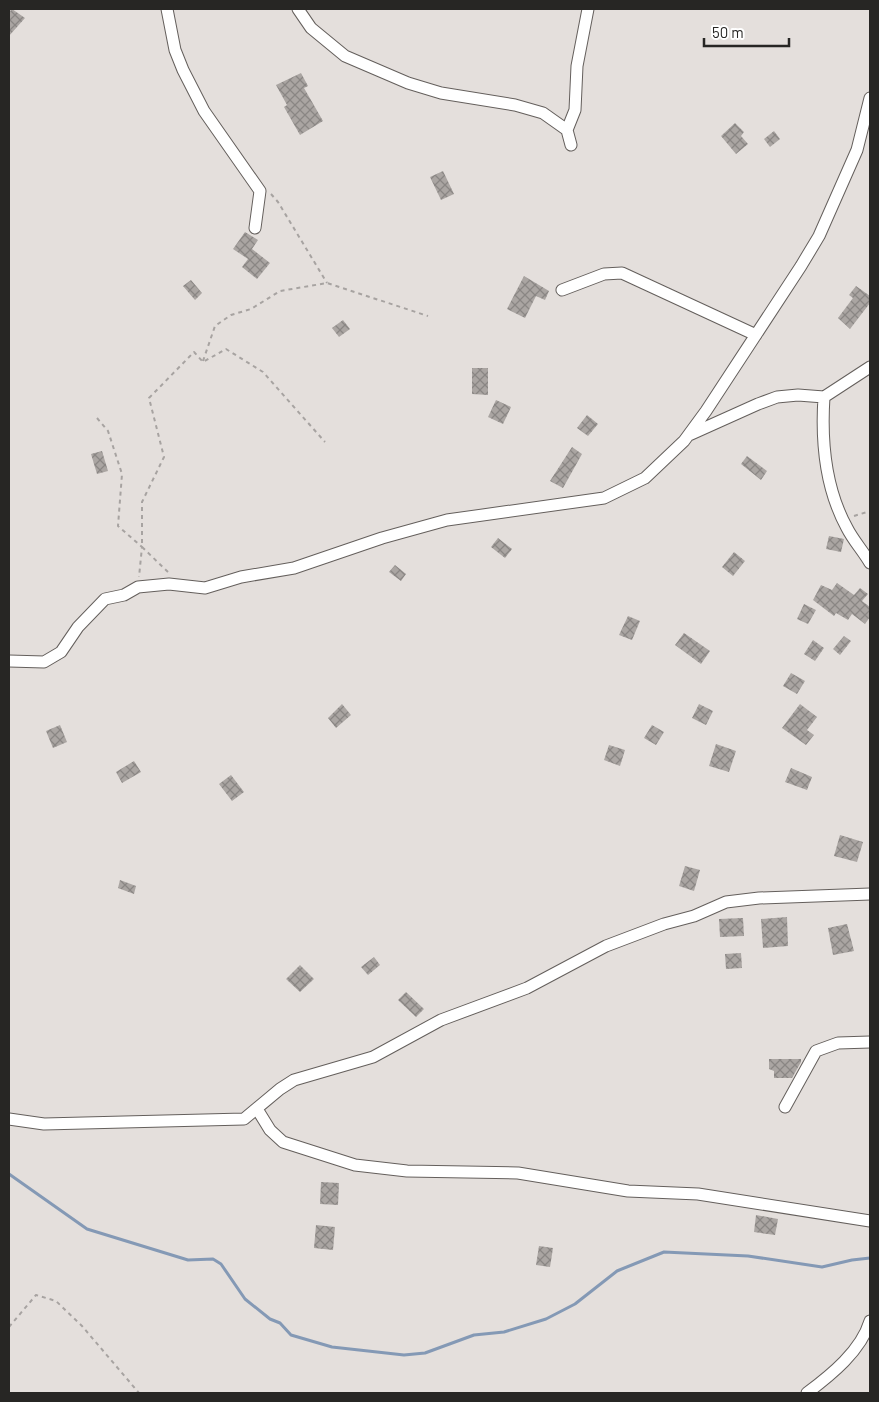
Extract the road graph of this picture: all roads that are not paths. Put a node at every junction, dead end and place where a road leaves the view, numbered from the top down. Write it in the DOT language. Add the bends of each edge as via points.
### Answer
graph roads {
  1 [pos="167,9"];
  2 [pos="298,9"];
  3 [pos="588,9"];
  4 [pos="870,98"];
  5 [pos="567,130"];
  6 [pos="571,145"];
  7 [pos="254,228"];
  8 [pos="562,290"];
  9 [pos="756,335"];
  10 [pos="870,367"];
  11 [pos="824,398"];
  12 [pos="688,436"];
  13 [pos="870,562"];
  14 [pos="9,661"];
  15 [pos="870,894"];
  16 [pos="870,1042"];
  17 [pos="785,1107"];
  18 [pos="257,1109"];
  19 [pos="9,1119"];
  20 [pos="870,1221"];
  21 [pos="870,1322"];
  22 [pos="807,1393"];
  1 -- 7 [label="street" via="174,50 183,70 204,111 260,191"];
  2 -- 5 [label="street" via="312,28 345,56 408,83 441,93 543,113"];
  3 -- 5 [label="street" via="577,66 575,110"];
  4 -- 9 [label="street" via="857,150 818,236"];
  5 -- 6 [label="street"];
  8 -- 9 [label="street" via="604,274 622,273"];
  9 -- 12 [label="street"];
  10 -- 11 [label="street"];
  11 -- 12 [label="street" via="777,397"];
  11 -- 13 [label="street" via="822,424 832,494 842,518"];
  12 -- 14 [label="street" via="645,478 604,498 447,520 294,568 241,577 205,588 169,584 138,586 124,595 105,599 78,626 61,652 44,662"];
  15 -- 18 [label="street" via="726,902 606,946 527,988 441,1020 373,1057 294,1080"];
  16 -- 17 [label="street" via="838,1043 816,1050"];
  18 -- 19 [label="street" via="250,1117 239,1120 44,1124"];
  18 -- 20 [label="street" via="270,1130 284,1142 355,1165 407,1171 518,1172 628,1191 698,1194"];
  21 -- 22 [label="street" via="852,1353 827,1379"];
}
